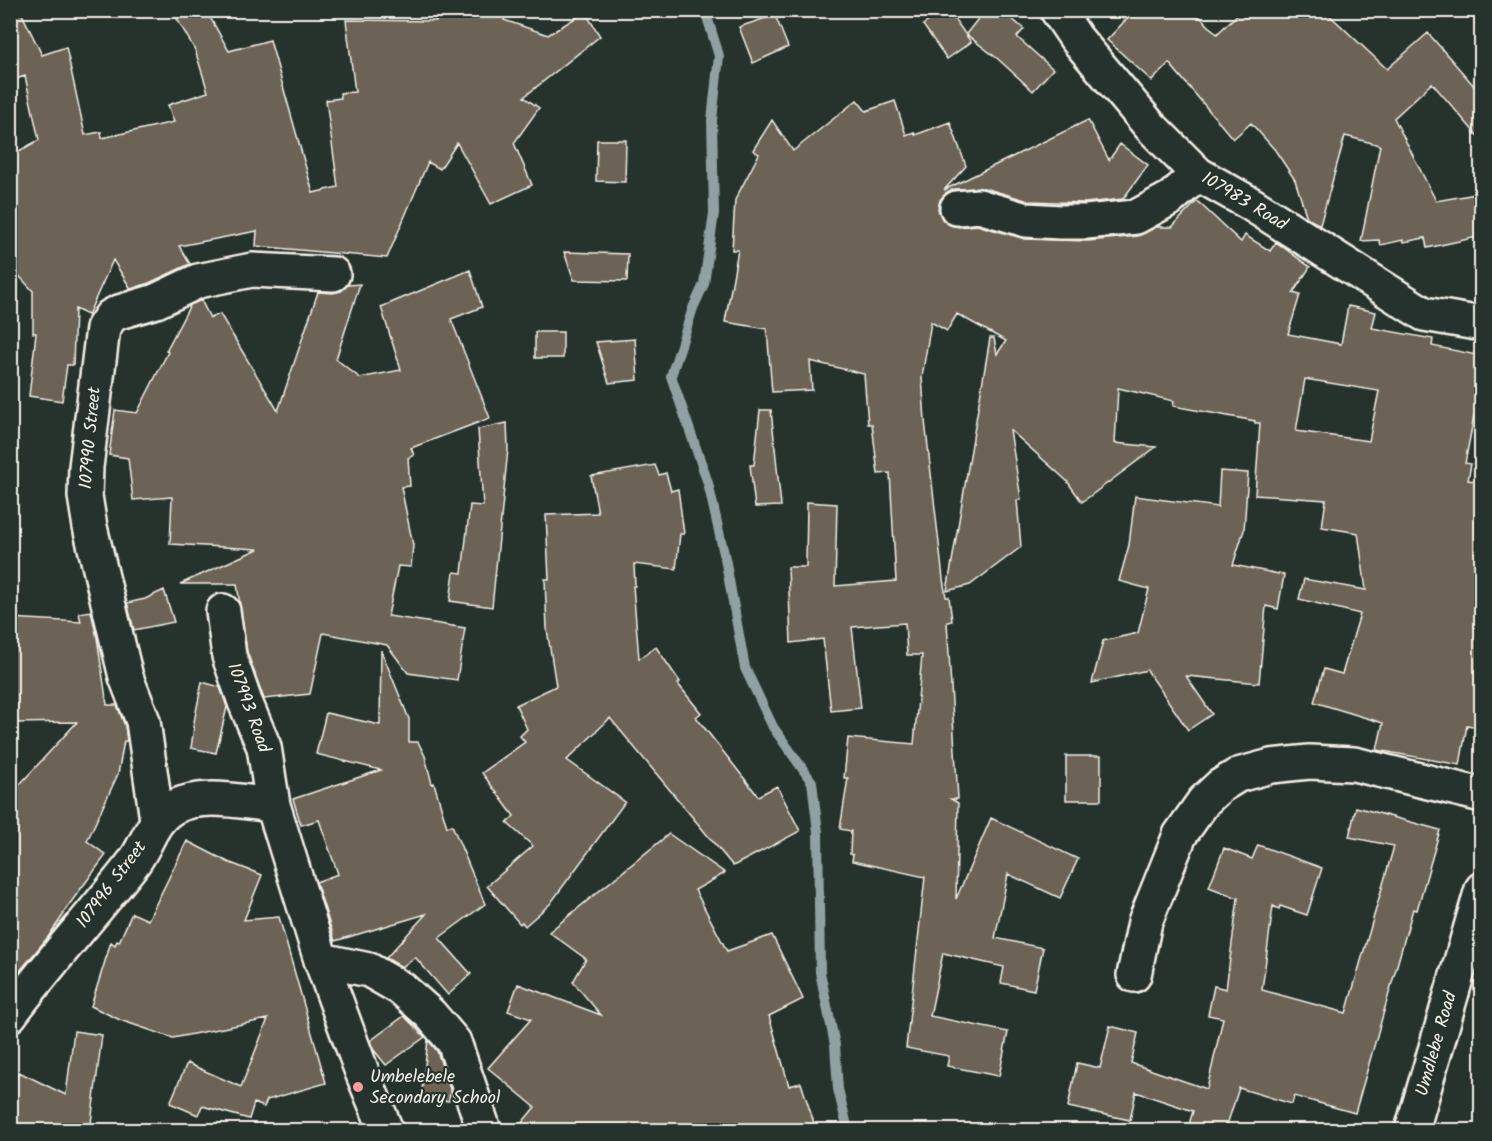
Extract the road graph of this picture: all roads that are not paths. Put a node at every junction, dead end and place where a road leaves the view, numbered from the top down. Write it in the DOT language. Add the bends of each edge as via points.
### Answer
graph roads {
  1 [pos="1057,10"];
  2 [pos="1198,174"];
  3 [pos="957,208"];
  4 [pos="333,274"];
  5 [pos="1482,324"];
  6 [pos="223,611"];
  7 [pos="1482,795"];
  8 [pos="273,805"];
  9 [pos="158,820"];
  10 [pos="1482,889"];
  11 [pos="321,960"];
  12 [pos="1134,975"];
  13 [pos="10,1016"];
  14 [pos="484,1130"];
  15 [pos="386,1131"];
  16 [pos="1412,1131"];
  1 -- 2 [label="street, 107983 Road" via="1076,39 1150,126"];
  2 -- 3 [label="street" via="1171,198 1136,217 1060,222 1026,220 980,206"];
  2 -- 5 [label="street, 107983 Road" via="1424,314"];
  4 -- 9 [label="street, 107990 Street" via="252,270 198,281 156,301 119,312 103,328 85,496 126,677 143,721"];
  6 -- 8 [label="street, 107993 Road" via="229,656 264,747"];
  7 -- 12 [label="street" via="1354,764 1309,762 1238,775 1204,801 1180,835 1145,922"];
  8 -- 9 [label="street, 107996 Street" via="197,800 175,806"];
  8 -- 11 [label="street, 107993 Road"];
  9 -- 13 [label="street, 107996 Street" via="136,860"];
  10 -- 16 [label="street, Umdlebe Road"];
  11 -- 14 [label="street" via="369,970 402,989 430,1014 454,1042"];
  11 -- 15 [label="street, 107993 Road"];
}
